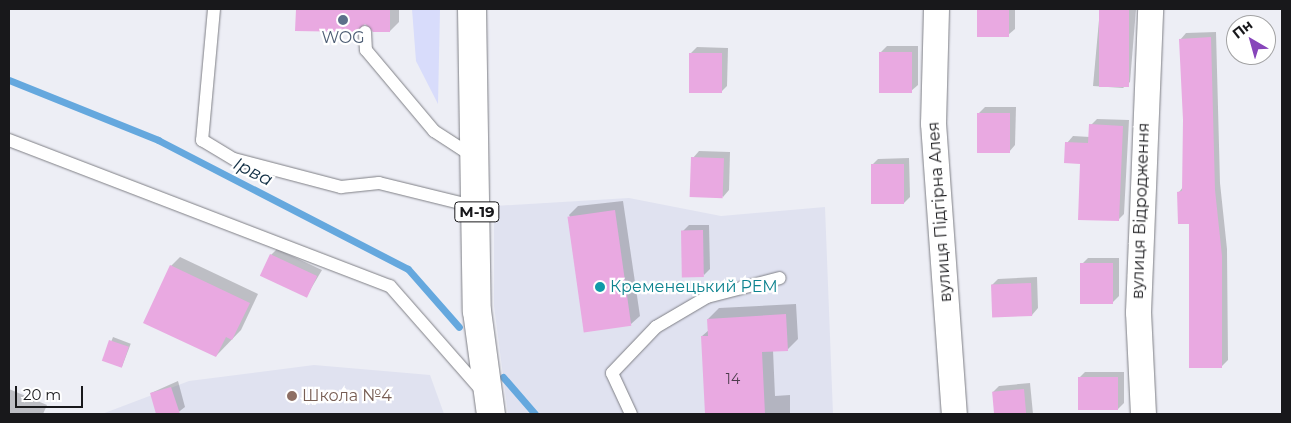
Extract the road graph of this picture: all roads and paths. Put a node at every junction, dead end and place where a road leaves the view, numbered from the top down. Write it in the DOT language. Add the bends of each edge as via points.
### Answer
graph roads {
  1 [pos="214,9"];
  2 [pos="472,9"];
  3 [pos="936,9"];
  4 [pos="1150,9"];
  5 [pos="365,32"];
  6 [pos="9,140"];
  7 [pos="476,159"];
  8 [pos="477,207"];
  9 [pos="780,278"];
  10 [pos="489,406"];
  11 [pos="630,414"];
  12 [pos="954,414"];
  13 [pos="1143,414"];
  1 -- 8 [label="lane" via="202,140 234,159 341,187 379,183"];
  2 -- 7 [label="highway, М-19"];
  3 -- 12 [label="street, вулиця Підгірна Алея" via="933,123"];
  4 -- 13 [label="street, вулиця Відродження" via="1138,293"];
  5 -- 7 [label="lane" via="366,50 434,131"];
  6 -- 10 [label="lane" via="390,286"];
  7 -- 8 [label="highway, М-19"];
  8 -- 10 [label="highway, М-19" via="477,311"];
  9 -- 11 [label="lane" via="707,296 656,327 612,373"];
}
